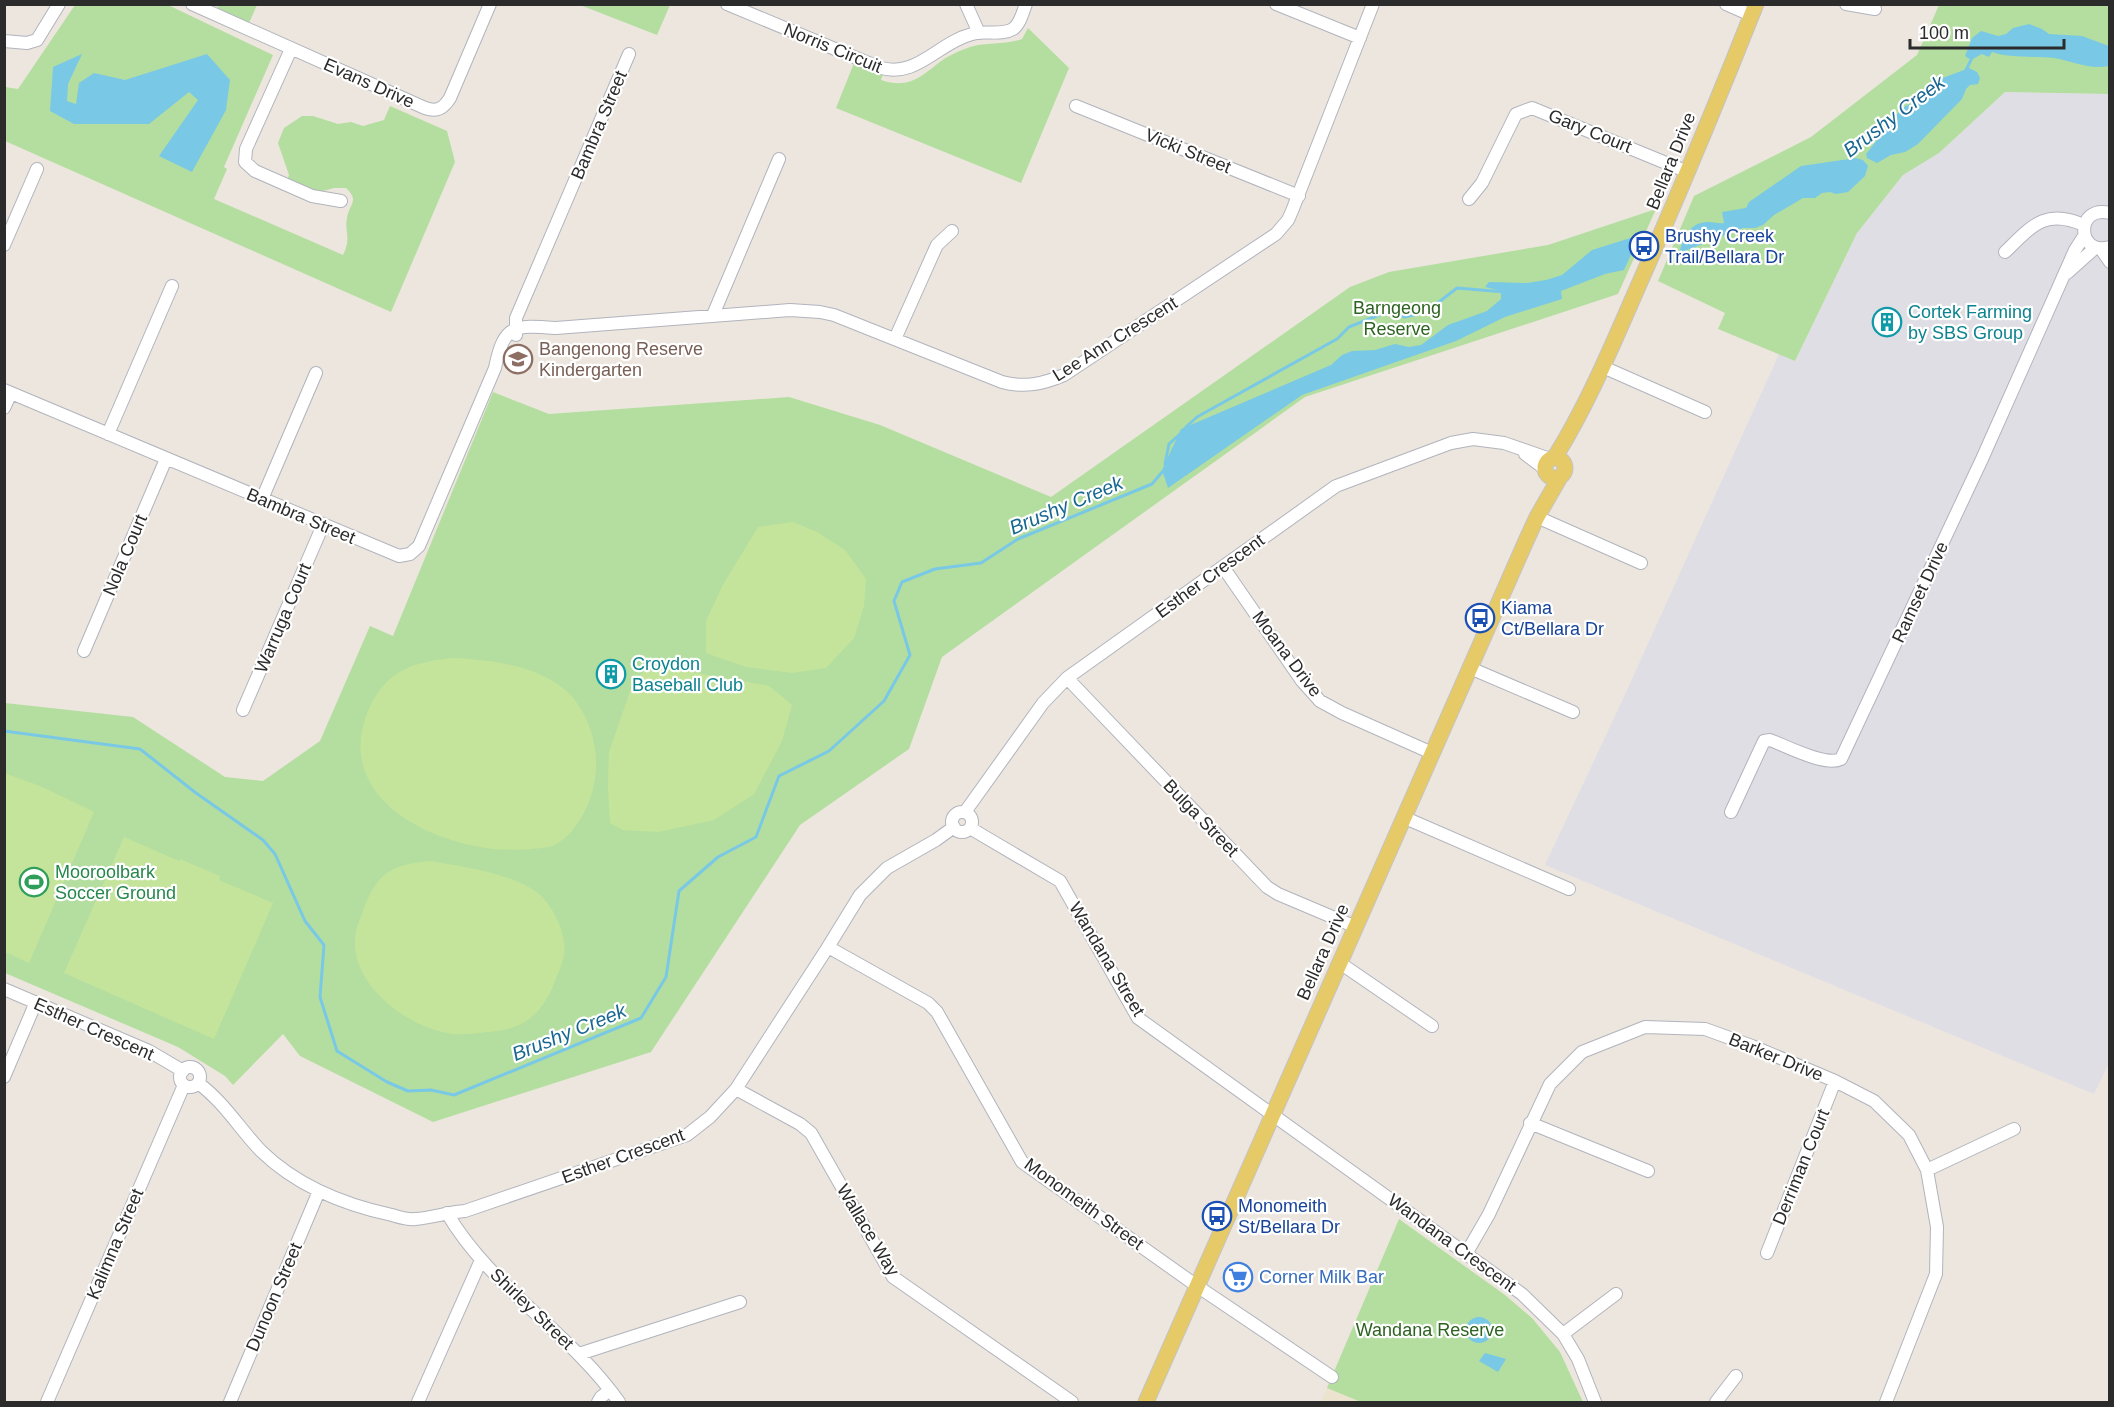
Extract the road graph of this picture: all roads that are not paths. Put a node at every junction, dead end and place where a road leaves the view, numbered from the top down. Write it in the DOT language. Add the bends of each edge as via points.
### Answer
graph roads {
  1 [pos="59,4"];
  2 [pos="192,4"];
  3 [pos="490,4"];
  4 [pos="727,4"];
  5 [pos="1026,4"];
  6 [pos="1276,4"];
  7 [pos="1373,4"];
  8 [pos="1725,4"];
  9 [pos="1846,4"];
  10 [pos="966,5"];
  11 [pos="206,7"];
  12 [pos="1875,9"];
  13 [pos="1754,10"];
  14 [pos="976,33"];
  15 [pos="1360,38"];
  16 [pos="4,40"];
  17 [pos="291,49"];
  18 [pos="629,54"];
  19 [pos="1076,106"];
  20 [pos="779,159"];
  21 [pos="37,169"];
  22 [pos="1688,172"];
  23 [pos="1299,196"];
  24 [pos="1469,199"];
  25 [pos="341,201"];
  26 [pos="2109,212"];
  27 [pos="2084,230"];
  28 [pos="952,231"];
  29 [pos="4,245"];
  30 [pos="2102,248"];
  31 [pos="2005,252"];
  32 [pos="2109,262"];
  33 [pos="2062,277"];
  34 [pos="172,286"];
  35 [pos="713,315"];
  36 [pos="515,332"];
  37 [pos="895,339"];
  38 [pos="1603,367"];
  39 [pos="316,373"];
  40 [pos="8,392"];
  41 [pos="4,408"];
  42 [pos="1705,412"];
  43 [pos="108,434"];
  44 [pos="166,459"];
  45 [pos="1554,466"];
  46 [pos="262,499"];
  47 [pos="1537,517"];
  48 [pos="323,525"];
  49 [pos="1641,564"];
  50 [pos="1223,567"];
  51 [pos="84,651"];
  52 [pos="1470,668"];
  53 [pos="1067,678"];
  54 [pos="243,710"];
  55 [pos="1573,712"];
  56 [pos="1432,753"];
  57 [pos="965,812"];
  58 [pos="1731,812"];
  59 [pos="1404,818"];
  60 [pos="954,827"];
  61 [pos="970,828"];
  62 [pos="1569,889"];
  63 [pos="1356,927"];
  64 [pos="828,947"];
  65 [pos="1340,963"];
  66 [pos="4,989"];
  67 [pos="36,1002"];
  68 [pos="1432,1026"];
  69 [pos="183,1071"];
  70 [pos="4,1077"];
  71 [pos="1835,1081"];
  72 [pos="198,1083"];
  73 [pos="184,1085"];
  74 [pos="736,1089"];
  75 [pos="1273,1115"];
  76 [pos="1530,1124"];
  77 [pos="2013,1129"];
  78 [pos="1927,1170"];
  79 [pos="1648,1171"];
  80 [pos="319,1191"];
  81 [pos="447,1212"];
  82 [pos="1767,1253"];
  83 [pos="1466,1254"];
  84 [pos="481,1260"];
  85 [pos="1197,1286"];
  86 [pos="1616,1294"];
  87 [pos="740,1302"];
  88 [pos="1563,1334"];
  89 [pos="579,1354"];
  90 [pos="1736,1376"];
  91 [pos="1332,1377"];
  92 [pos="610,1389"];
  93 [pos="47,1402"];
  94 [pos="230,1402"];
  95 [pos="418,1402"];
  96 [pos="598,1402"];
  97 [pos="619,1402"];
  98 [pos="1072,1402"];
  99 [pos="1146,1402"];
  100 [pos="1595,1402"];
  101 [pos="1716,1402"];
  102 [pos="1886,1402"];
  1 -- 16 [label="street" via="37,40"];
  2 -- 11 [label="street, Evans Drive"];
  3 -- 17 [label="street, Evans Drive" via="450,98 441,109 425,108"];
  4 -- 14 [label="street, Norris Circuit" via="889,70 907,69 949,43"];
  5 -- 14 [label="street, Norris Circuit" via="1012,30"];
  6 -- 15 [label="street"];
  7 -- 15 [label="street, Lee Ann Crescent"];
  8 -- 13 [label="street"];
  9 -- 12 [label="street"];
  10 -- 14 [label="street"];
  11 -- 17 [label="street, Evans Drive"];
  13 -- 22 [label="main road, Bellara Drive"];
  15 -- 23 [label="street, Lee Ann Crescent"];
  17 -- 25 [label="street" via="246,149 244,162 255,171 312,196"];
  18 -- 36 [label="street, Bambra Street" via="516,318"];
  19 -- 23 [label="street, Vicki Street"];
  20 -- 35 [label="street"];
  21 -- 29 [label="street"];
  22 -- 24 [label="street, Gary Court" via="1532,108 1516,114 1482,183"];
  22 -- 38 [label="main road, Bellara Drive"];
  23 -- 37 [label="street, Lee Ann Crescent" via="1288,220 1276,234 1053,380 1024,386 1002,382"];
  26 -- 27 [label="street" via="2091,215"];
  27 -- 30 [label="street" via="2090,245"];
  27 -- 31 [label="street" via="2068,218 2054,218 2034,225"];
  27 -- 33 [label="street, Ramset Drive"];
  28 -- 37 [label="street" via="937,245"];
  30 -- 32 [label="street"];
  30 -- 33 [label="street, Ramset Drive"];
  33 -- 58 [label="street, Ramset Drive" via="1977,470 1841,759 1822,760 1764,741"];
  34 -- 43 [label="street"];
  35 -- 36 [label="street, Lee Ann Crescent" via="537,327"];
  35 -- 37 [label="street, Lee Ann Crescent" via="820,312"];
  36 -- 48 [label="street, Bambra Street" via="508,332 504,338 495,368 415,550 399,556"];
  38 -- 42 [label="street"];
  38 -- 45 [label="main road, Bellara Drive"];
  39 -- 46 [label="street"];
  40 -- 41 [label="street"];
  40 -- 43 [label="street, Bambra Street"];
  43 -- 44 [label="street, Bambra Street"];
  44 -- 46 [label="street, Bambra Street"];
  44 -- 51 [label="street, Nola Court"];
  45 -- 47 [label="main road, Bellara Drive"];
  45 -- 50 [label="street, Esther Crescent" via="1517,448 1485,439 1462,441 1336,486"];
  46 -- 48 [label="street, Bambra Street"];
  47 -- 49 [label="street"];
  47 -- 52 [label="main road, Bellara Drive"];
  48 -- 54 [label="street, Warruga Court"];
  50 -- 53 [label="street, Esther Crescent"];
  50 -- 56 [label="street, Moana Drive" via="1320,701"];
  52 -- 55 [label="street"];
  52 -- 56 [label="main road, Bellara Drive"];
  53 -- 57 [label="street, Esther Crescent" via="1043,702"];
  53 -- 63 [label="street, Bulga Street" via="1267,887"];
  56 -- 59 [label="main road, Bellara Drive"];
  57 -- 60 [label="street" via="954,815"];
  57 -- 61 [label="street" via="972,819"];
  59 -- 62 [label="street"];
  59 -- 63 [label="main road, Bellara Drive"];
  60 -- 61 [label="street" via="961,831"];
  60 -- 64 [label="street, Esther Crescent" via="887,868 860,895"];
  61 -- 75 [label="street, Wandana Street" via="1060,881 1138,1018"];
  63 -- 65 [label="main road, Bellara Drive"];
  64 -- 74 [label="street, Esther Crescent"];
  64 -- 85 [label="street, Monomeith Street" via="928,1003 937,1012 1022,1162"];
  65 -- 68 [label="street"];
  65 -- 75 [label="main road, Bellara Drive"];
  66 -- 67 [label="street, Esther Crescent"];
  67 -- 69 [label="street, Esther Crescent" via="148,1051"];
  67 -- 70 [label="street"];
  69 -- 72 [label="street" via="197,1070"];
  69 -- 73 [label="street" via="180,1077"];
  71 -- 76 [label="street, Barker Drive" via="1704,1029 1645,1027 1582,1052 1550,1084"];
  71 -- 78 [label="street, Barker Drive" via="1874,1101 1909,1135"];
  71 -- 82 [label="street, Derriman Court"];
  72 -- 73 [label="street"];
  72 -- 80 [label="street, Esther Crescent" via="224,1105 262,1152"];
  73 -- 93 [label="street, Kalimna Street"];
  74 -- 81 [label="street, Esther Crescent" via="711,1117 687,1135 465,1212"];
  74 -- 98 [label="street, Wallace Way" via="811,1133 893,1277"];
  75 -- 83 [label="street, Wandana Crescent"];
  75 -- 85 [label="main road, Bellara Drive"];
  76 -- 79 [label="street"];
  76 -- 83 [label="street, Barker Drive"];
  77 -- 78 [label="street"];
  78 -- 102 [label="street, Barker Drive" via="1937,1227 1936,1274"];
  80 -- 81 [label="street, Esther Crescent" via="369,1210 413,1220"];
  80 -- 94 [label="street, Dunoon Street"];
  81 -- 84 [label="street, Shirley Street"];
  83 -- 88 [label="street, Wandana Crescent" via="1522,1293"];
  84 -- 89 [label="street, Shirley Street"];
  84 -- 95 [label="street"];
  85 -- 91 [label="street, Monomeith Street"];
  85 -- 99 [label="main road, Bellara Drive"];
  86 -- 88 [label="street"];
  87 -- 89 [label="street"];
  88 -- 100 [label="street, Wandana Crescent"];
  89 -- 92 [label="street, Shirley Street"];
  90 -- 101 [label="street"];
  92 -- 96 [label="street"];
  92 -- 97 [label="street, Shirley Street"];
}
